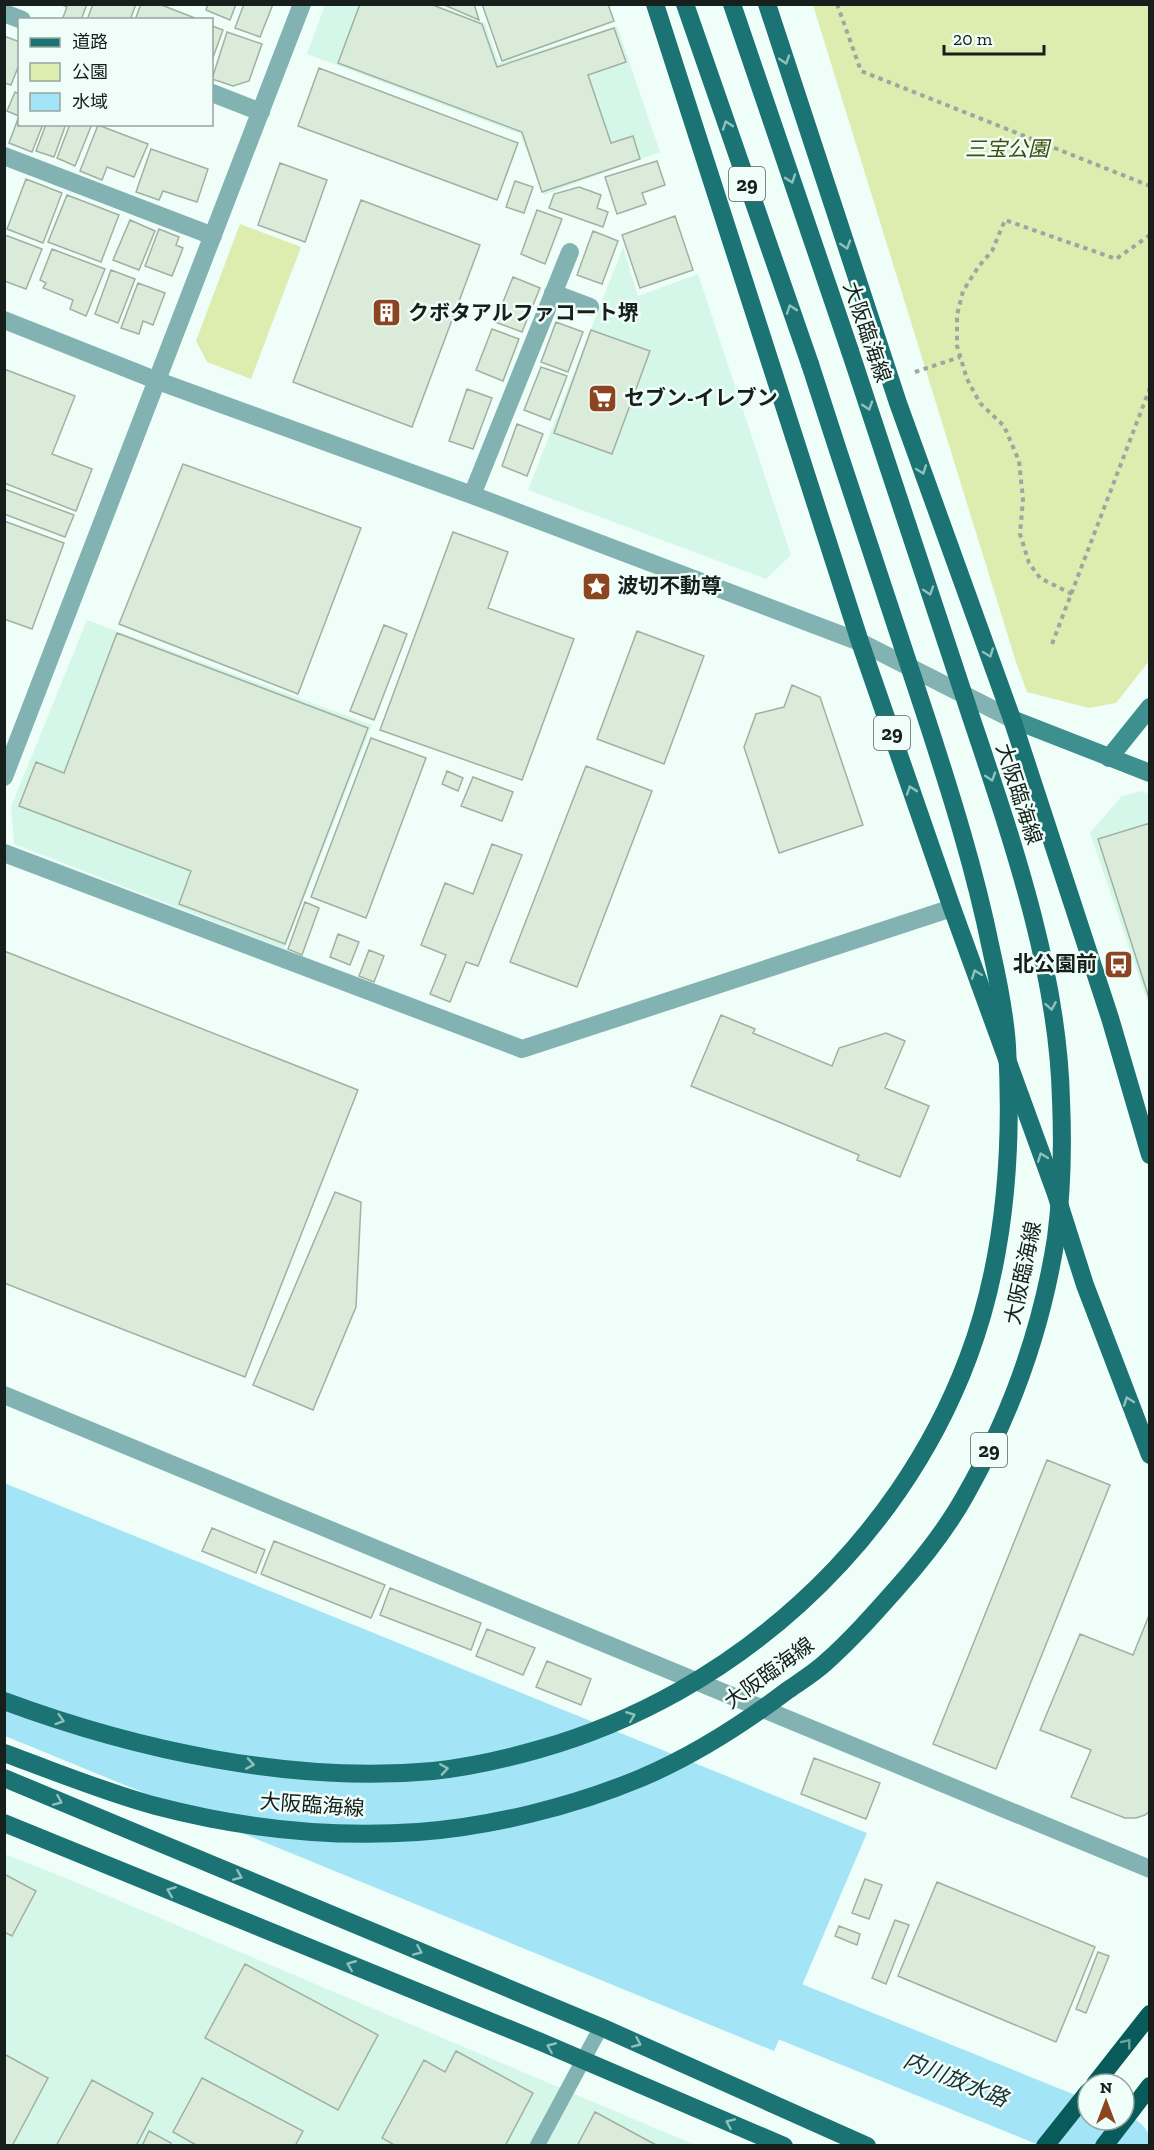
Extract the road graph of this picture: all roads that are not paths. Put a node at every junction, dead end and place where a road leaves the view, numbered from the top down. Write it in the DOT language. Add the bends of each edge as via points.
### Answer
graph roads {
  1 [pos="302,4"];
  2 [pos="655,4"];
  3 [pos="685,4"];
  4 [pos="732,4"];
  5 [pos="767,4"];
  6 [pos="4,13"];
  7 [pos="18,18"];
  8 [pos="213,93"];
  9 [pos="261,112"];
  10 [pos="4,156"];
  11 [pos="213,236"];
  12 [pos="570,252"];
  13 [pos="553,293"];
  14 [pos="590,307"];
  15 [pos="4,320"];
  16 [pos="158,381"];
  17 [pos="472,495"];
  18 [pos="860,642"];
  19 [pos="1149,707"];
  20 [pos="1012,719"];
  21 [pos="1109,758"];
  22 [pos="1149,773"];
  23 [pos="4,777"];
  24 [pos="4,853"];
  25 [pos="952,908"];
  26 [pos="1149,1155"];
  27 [pos="4,1395"];
  28 [pos="1149,1455"];
  29 [pos="4,1701"];
  30 [pos="4,1753"];
  31 [pos="4,1778"];
  32 [pos="4,1823"];
  33 [pos="1149,1869"];
  34 [pos="1149,2014"];
  35 [pos="601,2027"];
  36 [pos="583,2060"];
  37 [pos="1104,2072"];
  38 [pos="1148,2089"];
  39 [pos="1136,2104"];
  40 [pos="1076,2107"];
  41 [pos="1114,2132"];
  42 [pos="537,2145"];
  43 [pos="784,2145"];
  44 [pos="867,2145"];
  45 [pos="1045,2145"];
  46 [pos="1104,2145"];
  1 -- 9 [label="street"];
  2 -- 18 [label="main road, 29"];
  29 -- 3 [label="main road, 大阪臨海線 / 29, one-way, bridge" via="146,1744 283,1769 360,1774 436,1771 506,1758 573,1739 641,1711 707,1674 761,1637 813,1593 861,1542 903,1485 939,1423 968,1358 988,1291 1001,1224 1007,1159 1009,1097 998,980 967,845 810,364"];
  4 -- 30 [label="main road, 大阪臨海線 / 29, one-way, bridge" via="1013,849 1044,968 1061,1095 1062,1166 1056,1236 1043,1303 996,1437 963,1499 924,1558 824,1664 706,1745 641,1778 566,1804 494,1821 419,1832 275,1828 154,1805"];
  5 -- 20 [label="main road, one-way" via="898,404"];
  6 -- 7 [label="street"];
  8 -- 9 [label="street"];
  9 -- 11 [label="street"];
  10 -- 11 [label="street"];
  11 -- 16 [label="street"];
  12 -- 13 [label="street"];
  13 -- 14 [label="street"];
  13 -- 17 [label="street"];
  15 -- 16 [label="street"];
  16 -- 17 [label="street"];
  16 -- 23 [label="street"];
  17 -- 18 [label="street"];
  18 -- 20 [label="street"];
  25 -- 18 [label="main road, 29, one-way"];
  19 -- 21 [label="street"];
  20 -- 21 [label="street"];
  20 -- 26 [label="main road" via="1110,1018"];
  21 -- 22 [label="street"];
  24 -- 25 [label="street" via="522,1049"];
  28 -- 25 [label="main road, 29, one-way"];
  27 -- 33 [label="street"];
  31 -- 35 [label="main road, one-way"];
  36 -- 32 [label="main road, one-way"];
  37 -- 34 [label="highway, one-way"];
  35 -- 36 [label="lane"];
  35 -- 44 [label="main road, one-way"];
  36 -- 42 [label="lane"];
  43 -- 36 [label="main road, one-way"];
  38 -- 39 [label="highway"];
  40 -- 45 [label="highway"];
  41 -- 46 [label="highway"];
}
